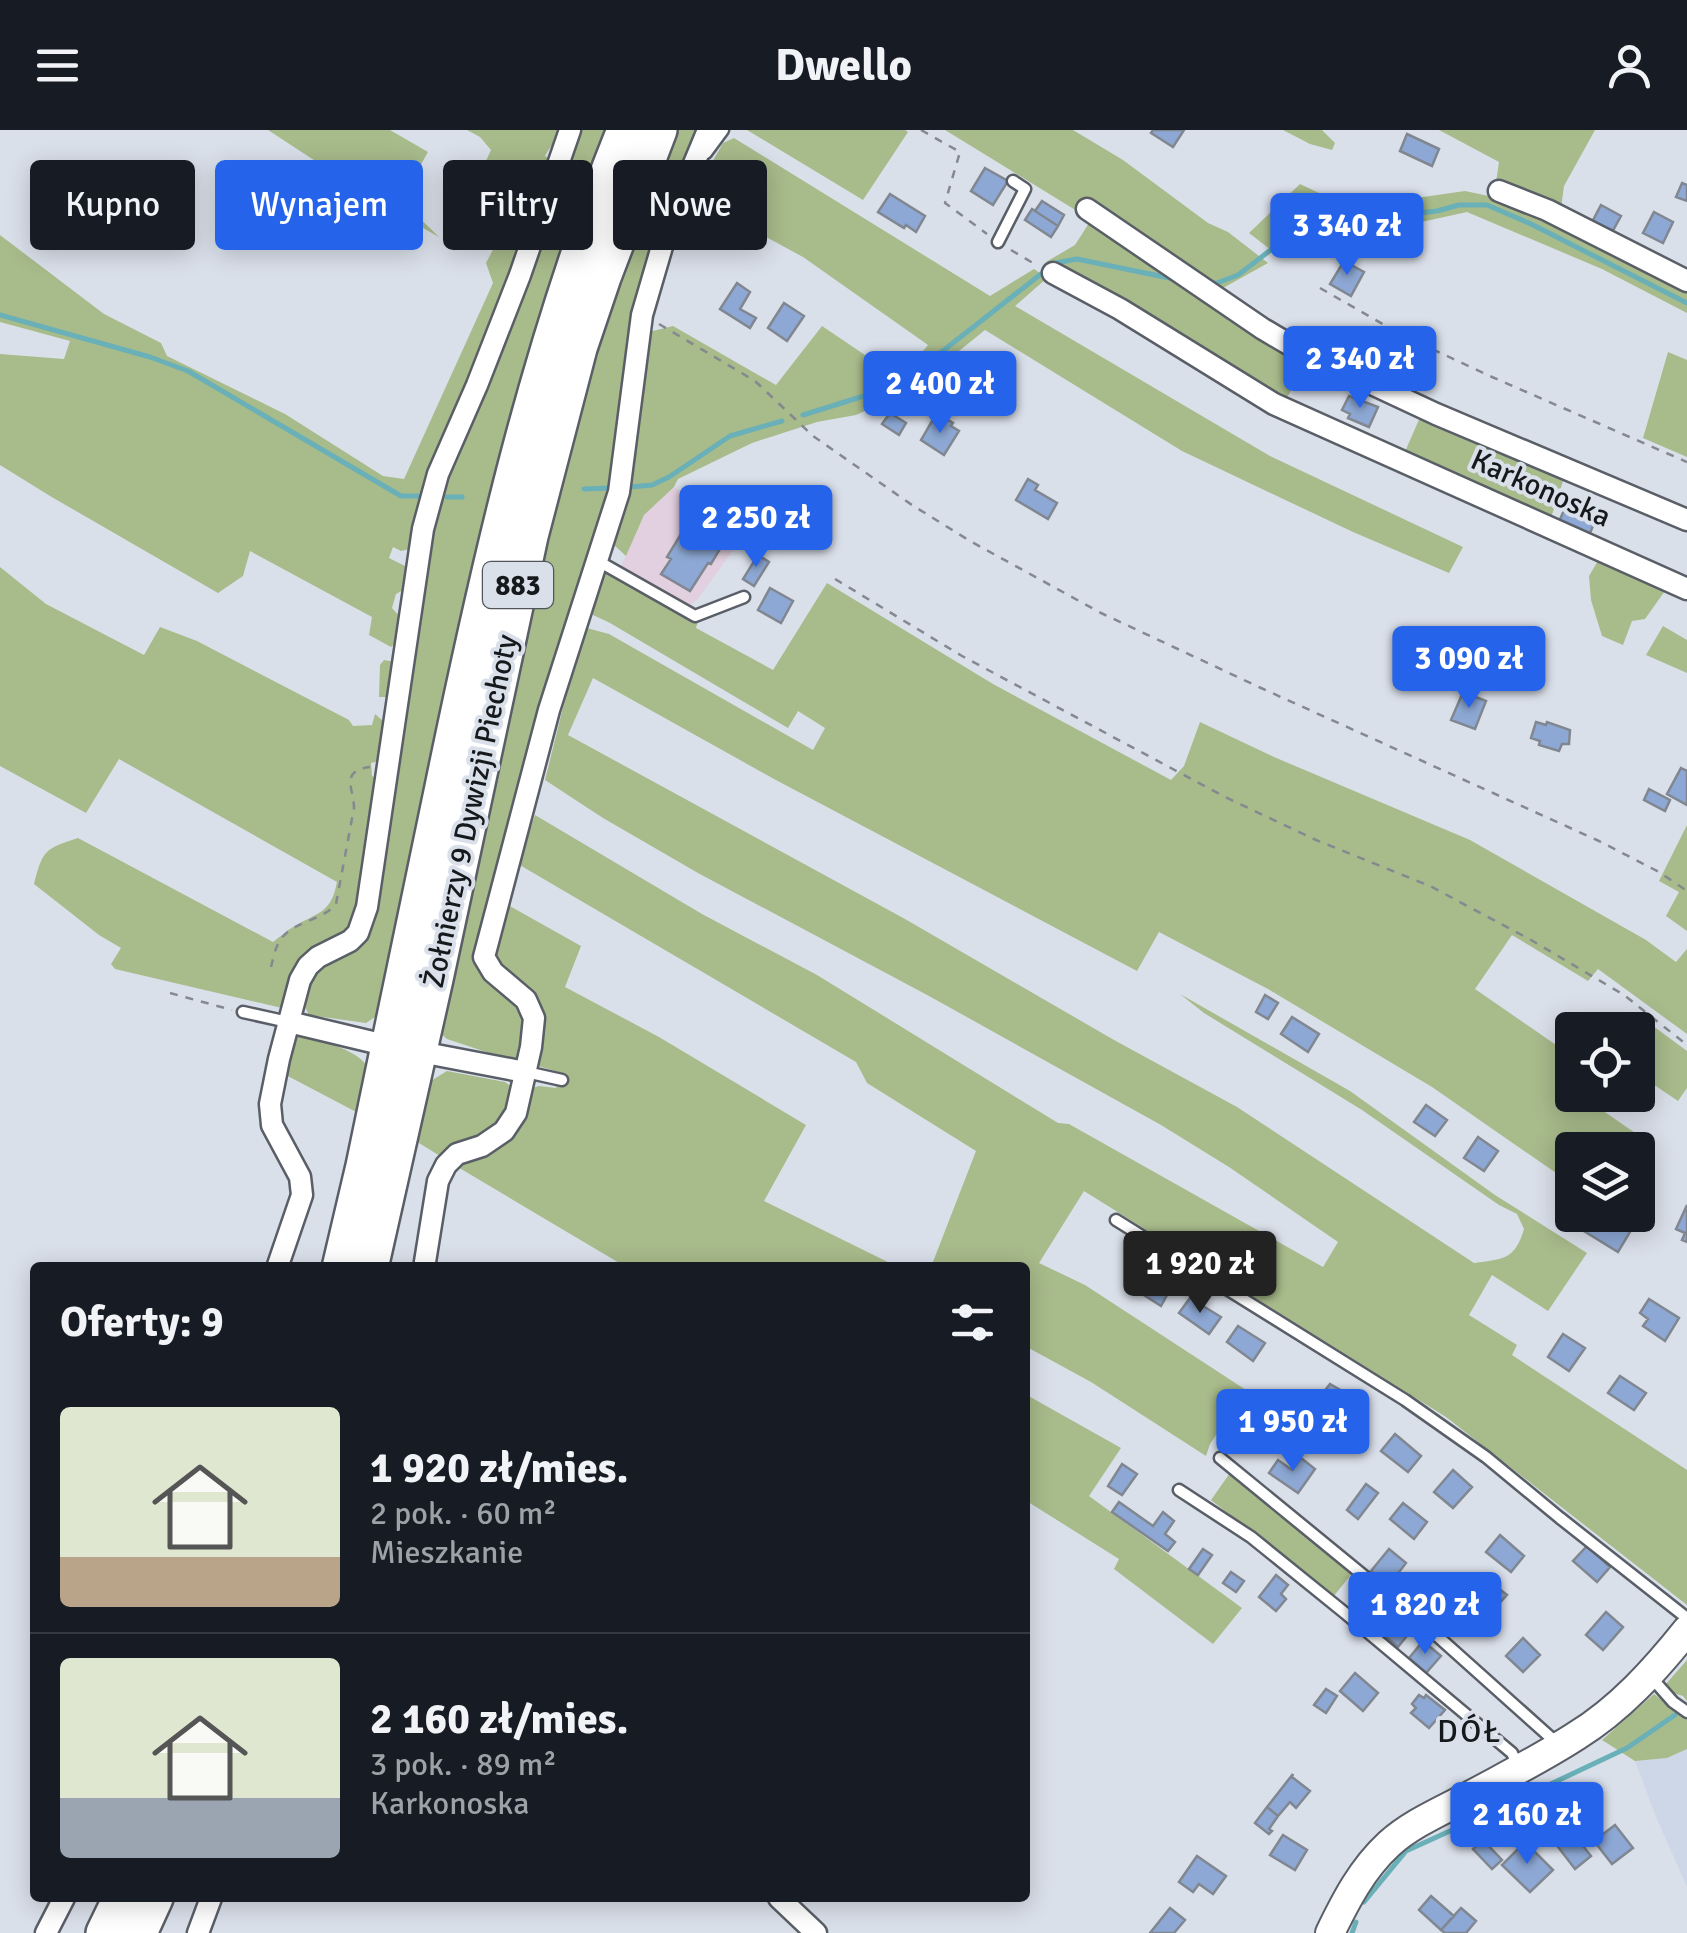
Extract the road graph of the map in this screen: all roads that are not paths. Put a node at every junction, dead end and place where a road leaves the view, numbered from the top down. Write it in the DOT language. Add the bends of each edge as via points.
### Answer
graph roads {
  1 [pos="570,130"];
  2 [pos="625,130"];
  3 [pos="659,130"];
  4 [pos="708,130"];
  5 [pos="724,130"];
  6 [pos="696,160"];
  7 [pos="701,160"];
  8 [pos="1013,181"];
  9 [pos="1499,191"];
  10 [pos="1088,209"];
  11 [pos="998,242"];
  12 [pos="661,250"];
  13 [pos="1053,273"];
  14 [pos="1687,281"];
  15 [pos="1687,520"];
  16 [pos="598,560"];
  17 [pos="1687,590"];
  18 [pos="744,597"];
  19 [pos="243,1012"];
  20 [pos="289,1022"];
  21 [pos="404,1048"];
  22 [pos="525,1072"];
  23 [pos="562,1080"];
  24 [pos="1116,1220"];
  25 [pos="279,1262"];
  26 [pos="341,1262"];
  27 [pos="371,1262"];
  28 [pos="425,1262"];
  29 [pos="1220,1458"];
  30 [pos="1180,1490"];
  31 [pos="1687,1618"];
  32 [pos="1687,1630"];
  33 [pos="1649,1675"];
  34 [pos="1687,1712"];
  35 [pos="1569,1741"];
  36 [pos="1519,1769"];
  37 [pos="62,1902"];
  38 [pos="118,1902"];
  39 [pos="153,1902"];
  40 [pos="210,1902"];
  41 [pos="783,1902"];
  42 [pos="46,1933"];
  43 [pos="104,1933"];
  44 [pos="139,1933"];
  45 [pos="198,1933"];
  46 [pos="816,1933"];
  47 [pos="1330,1933"];
  1 -- 20 [label="street" via="423,529 362,925 350,941 308,966"];
  2 -- 21 [label="highway, Żołnierzy 9 Dywizji Piechoty / 883" via="555,325 498,529"];
  3 -- 21 [label="highway, Żołnierzy 9 Dywizji Piechoty / 883" via="579,348"];
  4 -- 6 [label="street"];
  5 -- 7 [label="lane"];
  8 -- 11 [label="lane" via="1025,188"];
  9 -- 14 [label="street"];
  10 -- 15 [label="street, Karkonoska" via="1297,349"];
  12 -- 16 [label="street" via="642,315 620,492"];
  13 -- 17 [label="street, Karkonoska" via="1274,404"];
  16 -- 18 [label="lane" via="695,616"];
  16 -- 22 [label="street" via="484,957 526,1000 534,1018"];
  19 -- 20 [label="lane"];
  20 -- 21 [label="street"];
  20 -- 25 [label="street" via="270,1104 272,1125 302,1194"];
  21 -- 22 [label="street"];
  21 -- 26 [label="highway, Żołnierzy 9 Dywizji Piechoty / 883" via="371,1134"];
  21 -- 27 [label="highway, Żołnierzy 9 Dywizji Piechoty / 883"];
  22 -- 23 [label="lane"];
  22 -- 28 [label="street" via="516,1113 504,1131 457,1154 438,1180"];
  24 -- 31 [label="lane" via="1406,1400"];
  29 -- 35 [label="lane"];
  30 -- 36 [label="lane" via="1345,1612 1512,1753"];
  32 -- 33 [label="street"];
  33 -- 34 [label="lane"];
  33 -- 35 [label="street"];
  35 -- 36 [label="street"];
  36 -- 47 [label="street" via="1389,1844 1365,1869"];
  37 -- 42 [label="street"];
  38 -- 43 [label="highway"];
  39 -- 44 [label="highway"];
  40 -- 45 [label="street"];
  41 -- 46 [label="street"];
}
